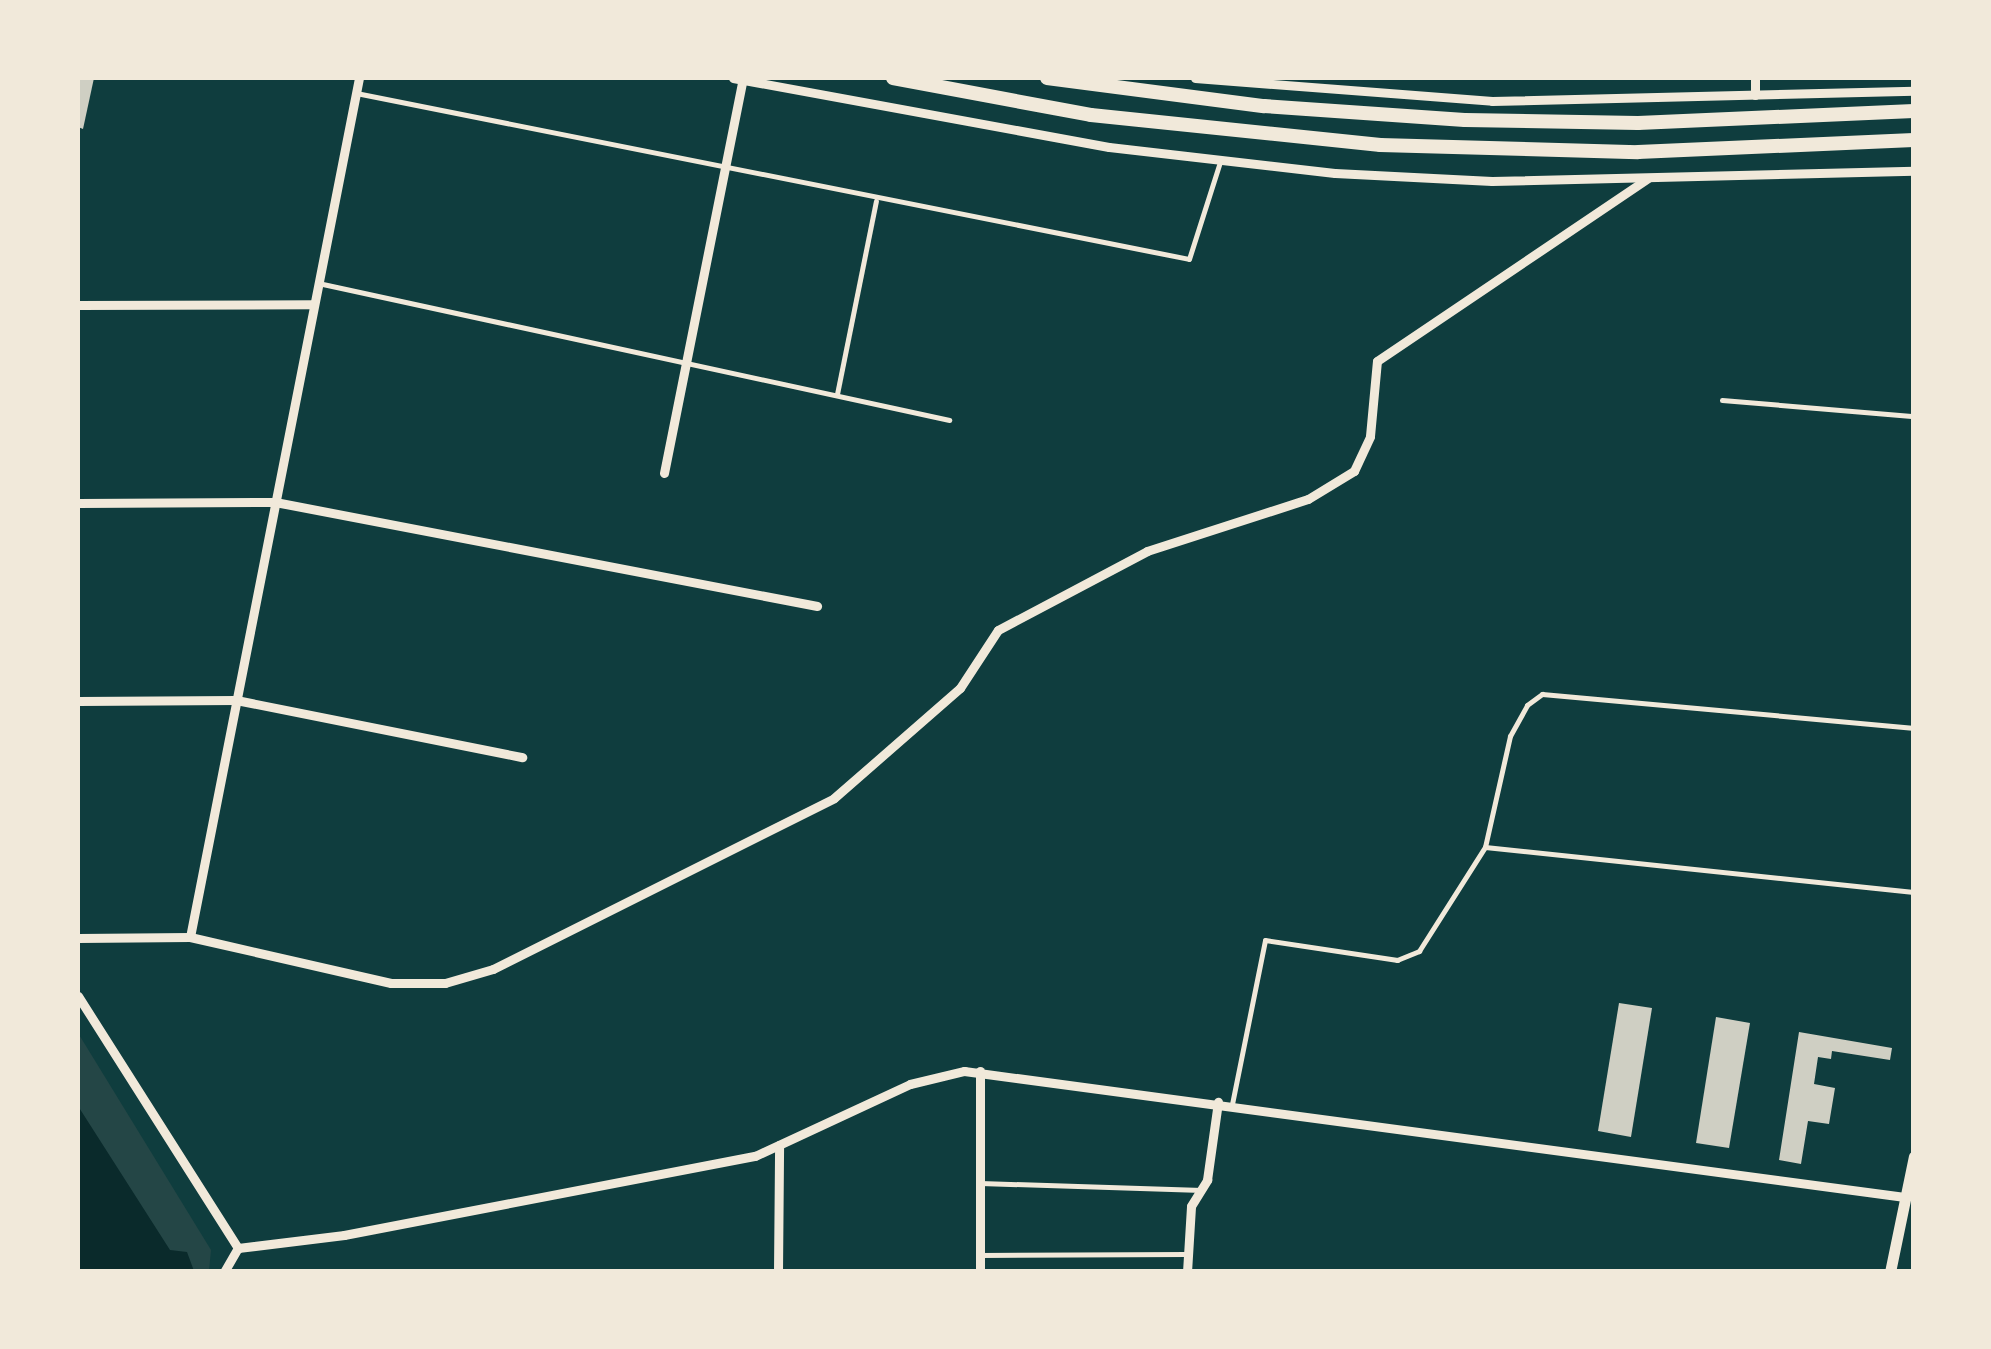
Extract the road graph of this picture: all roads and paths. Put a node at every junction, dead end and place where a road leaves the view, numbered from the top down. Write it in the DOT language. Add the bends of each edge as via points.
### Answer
graph roads {
  1 [pos="359,78"];
  2 [pos="738,78"];
  3 [pos="892,78"];
  4 [pos="1048,78"];
  5 [pos="1194,78"];
  6 [pos="1755,78"];
  7 [pos="1914,91"];
  8 [pos="356,93"];
  9 [pos="1754,95"];
  10 [pos="1914,111"];
  11 [pos="1914,140"];
  12 [pos="1220,162"];
  13 [pos="725,168"];
  14 [pos="1914,172"];
  15 [pos="1648,178"];
  16 [pos="876,200"];
  17 [pos="318,283"];
  18 [pos="314,304"];
  19 [pos="78,305"];
  20 [pos="686,362"];
  21 [pos="837,394"];
  22 [pos="1722,400"];
  23 [pos="1914,416"];
  24 [pos="949,420"];
  25 [pos="664,472"];
  26 [pos="275,502"];
  27 [pos="78,503"];
  28 [pos="817,606"];
  29 [pos="236,700"];
  30 [pos="78,701"];
  31 [pos="1914,728"];
  32 [pos="522,757"];
  33 [pos="1484,847"];
  34 [pos="1914,892"];
  35 [pos="190,937"];
  36 [pos="78,938"];
  37 [pos="78,996"];
  38 [pos="980,1071"];
  39 [pos="1218,1102"];
  40 [pos="1232,1104"];
  41 [pos="779,1145"];
  42 [pos="1914,1156"];
  43 [pos="980,1183"];
  44 [pos="1202,1190"];
  45 [pos="1905,1197"];
  46 [pos="238,1248"];
  47 [pos="980,1254"];
  48 [pos="1188,1254"];
  49 [pos="224,1272"];
  50 [pos="778,1272"];
  51 [pos="980,1272"];
  52 [pos="1187,1272"];
  53 [pos="1890,1272"];
  1 -- 8 [label="street"];
  2 -- 12 [label="street"];
  2 -- 13 [label="street"];
  3 -- 11 [label="main road" via="1091,115 1380,145 1638,152"];
  4 -- 10 [label="main road" via="1229,102 1465,120 1638,122"];
  5 -- 9 [label="street" via="1473,100"];
  6 -- 9 [label="street"];
  7 -- 9 [label="street"];
  8 -- 13 [label="lane"];
  8 -- 17 [label="street"];
  12 -- 15 [label="street" via="1432,179"];
  12 -- 16 [label="lane" via="1189,260"];
  13 -- 16 [label="lane"];
  13 -- 20 [label="street"];
  14 -- 15 [label="street"];
  15 -- 35 [label="street" via="1377,361 1370,436 1354,471 1308,499 1147,551 998,630 960,688 834,798 493,969 445,982 391,983"];
  16 -- 21 [label="lane"];
  17 -- 18 [label="street"];
  17 -- 20 [label="lane"];
  18 -- 19 [label="street"];
  18 -- 26 [label="street"];
  20 -- 21 [label="lane"];
  20 -- 25 [label="street"];
  21 -- 24 [label="lane"];
  22 -- 23 [label="lane"];
  26 -- 27 [label="street"];
  26 -- 28 [label="street"];
  26 -- 29 [label="street"];
  29 -- 30 [label="street"];
  29 -- 32 [label="street"];
  29 -- 35 [label="street"];
  31 -- 33 [label="lane" via="1542,694 1527,705 1510,736"];
  33 -- 34 [label="lane"];
  33 -- 40 [label="lane" via="1433,935 1411,958 1265,940"];
  35 -- 36 [label="street"];
  37 -- 46 [label="street"];
  38 -- 39 [label="street"];
  38 -- 41 [label="street" via="934,1075"];
  38 -- 43 [label="street"];
  39 -- 40 [label="street"];
  39 -- 44 [label="street"];
  40 -- 45 [label="street"];
  41 -- 46 [label="street" via="755,1156 344,1235"];
  41 -- 50 [label="street"];
  42 -- 45 [label="street"];
  43 -- 44 [label="lane"];
  43 -- 47 [label="street"];
  44 -- 48 [label="street" via="1190,1206"];
  45 -- 53 [label="street"];
  46 -- 49 [label="street"];
  47 -- 48 [label="lane"];
  47 -- 51 [label="street"];
  48 -- 52 [label="street"];
}
